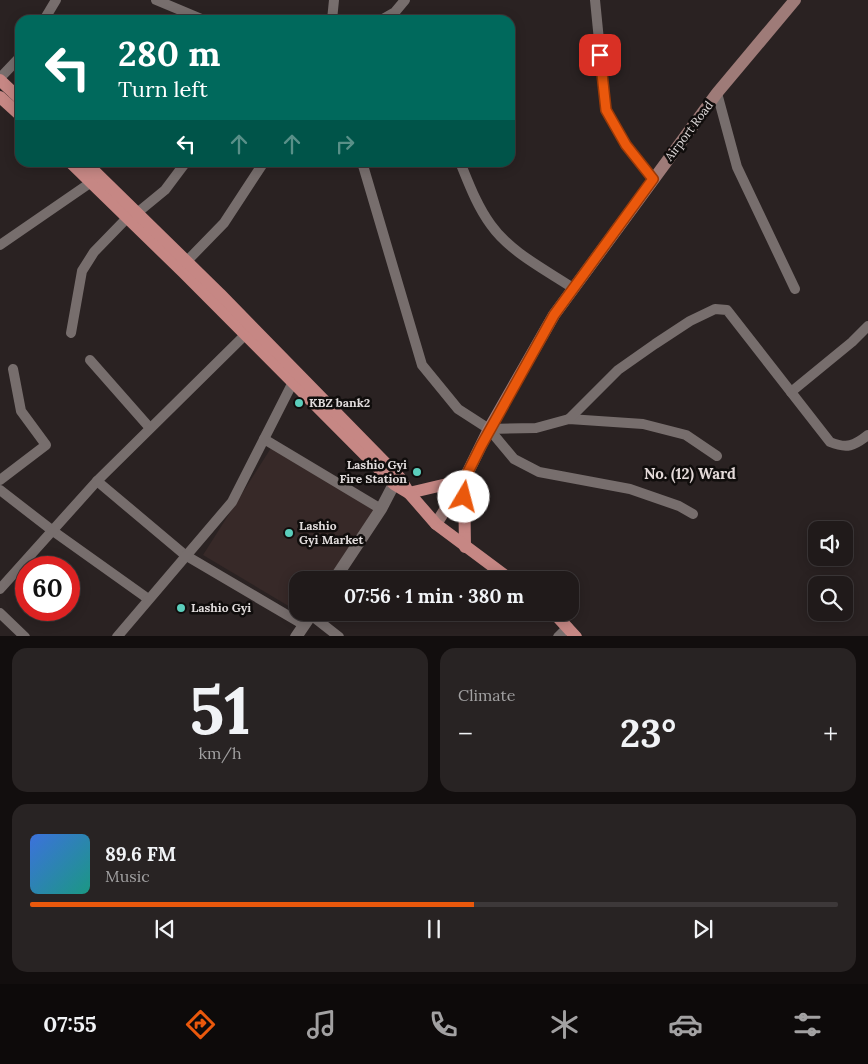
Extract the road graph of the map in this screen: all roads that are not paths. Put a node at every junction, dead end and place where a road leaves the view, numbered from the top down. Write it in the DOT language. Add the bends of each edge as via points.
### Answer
graph roads {
  1 [pos="56,0"];
  2 [pos="156,0"];
  3 [pos="334,0"];
  4 [pos="404,0"];
  5 [pos="595,0"];
  6 [pos="795,0"];
  7 [pos="47,15"];
  8 [pos="192,15"];
  9 [pos="332,15"];
  10 [pos="398,15"];
  11 [pos="15,62"];
  12 [pos="0,79"];
  13 [pos="717,93"];
  14 [pos="15,94"];
  15 [pos="0,97"];
  16 [pos="15,110"];
  17 [pos="75,167"];
  18 [pos="89,167"];
  19 [pos="182,167"];
  20 [pos="261,167"];
  21 [pos="363,167"];
  22 [pos="462,167"];
  23 [pos="653,179"];
  24 [pos="90,183"];
  25 [pos="132,216"];
  26 [pos="0,244"];
  27 [pos="187,261"];
  28 [pos="573,288"];
  29 [pos="795,289"];
  30 [pos="868,326"];
  31 [pos="71,333"];
  32 [pos="245,335"];
  33 [pos="90,360"];
  34 [pos="13,369"];
  35 [pos="293,382"];
  36 [pos="791,392"];
  37 [pos="569,419"];
  38 [pos="149,427"];
  39 [pos="489,429"];
  40 [pos="868,435"];
  41 [pos="264,439"];
  42 [pos="717,456"];
  43 [pos="0,480"];
  44 [pos="464,480"];
  45 [pos="97,481"];
  46 [pos="394,484"];
  47 [pos="0,490"];
  48 [pos="409,493"];
  49 [pos="381,509"];
  50 [pos="693,514"];
  51 [pos="436,524"];
  52 [pos="53,532"];
  53 [pos="465,547"];
  54 [pos="185,555"];
  55 [pos="340,571"];
  56 [pos="498,571"];
  57 [pos="0,589"];
  58 [pos="147,598"];
  59 [pos="289,607"];
  60 [pos="0,613"];
  61 [pos="308,621"];
  62 [pos="315,621"];
  63 [pos="562,621"];
  64 [pos="572,632"];
  65 [pos="25,636"];
  66 [pos="117,636"];
  67 [pos="296,636"];
  68 [pos="340,636"];
  69 [pos="558,636"];
  1 -- 7 [label="street"];
  2 -- 8 [label="street"];
  3 -- 9 [label="street"];
  4 -- 10 [label="street"];
  5 -- 23 [label="street" via="606,110 626,145"];
  6 -- 13 [label="main road, Airport Road"];
  11 -- 12 [label="street"];
  12 -- 14 [label="main road"];
  13 -- 23 [label="main road, Airport Road"];
  13 -- 29 [label="street" via="737,167"];
  15 -- 16 [label="main road"];
  17 -- 24 [label="main road"];
  18 -- 25 [label="main road"];
  19 -- 25 [label="street" via="165,190"];
  20 -- 27 [label="street" via="224,223"];
  21 -- 39 [label="street" via="422,365 458,409"];
  22 -- 28 [label="street" via="491,226 510,245"];
  23 -- 28 [label="main road, Airport Road"];
  24 -- 25 [label="main road"];
  24 -- 26 [label="street"];
  25 -- 27 [label="main road"];
  25 -- 31 [label="street" via="94,252 82,272"];
  25 -- 32 [label="main road"];
  27 -- 48 [label="main road" via="400,478"];
  28 -- 39 [label="main road, Airport Road" via="554,315"];
  30 -- 36 [label="street"];
  32 -- 35 [label="main road"];
  32 -- 38 [label="street"];
  33 -- 38 [label="street"];
  34 -- 43 [label="street" via="21,411 46,445"];
  35 -- 41 [label="street"];
  35 -- 46 [label="main road"];
  36 -- 37 [label="street" via="726,310 715,309 690,321 618,370"];
  36 -- 40 [label="street" via="830,442 852,447"];
  37 -- 39 [label="street" via="536,428"];
  37 -- 42 [label="street" via="643,424 678,432 695,439"];
  38 -- 45 [label="street"];
  39 -- 44 [label="main road, Airport Road"];
  39 -- 50 [label="street" via="514,459 539,472 569,480 630,488"];
  41 -- 49 [label="street"];
  41 -- 54 [label="street" via="232,502"];
  44 -- 48 [label="main road"];
  44 -- 51 [label="main road, Airport Road"];
  44 -- 53 [label="main road"];
  45 -- 52 [label="street"];
  45 -- 54 [label="street"];
  46 -- 48 [label="main road"];
  46 -- 49 [label="street"];
  47 -- 52 [label="street"];
  48 -- 51 [label="main road"];
  49 -- 55 [label="street"];
  51 -- 53 [label="main road"];
  52 -- 57 [label="street"];
  52 -- 58 [label="street"];
  53 -- 56 [label="main road"];
  54 -- 58 [label="street"];
  54 -- 59 [label="street"];
  58 -- 66 [label="street"];
  60 -- 65 [label="street"];
  61 -- 67 [label="street"];
  62 -- 68 [label="street"];
  63 -- 64 [label="main road"];
  64 -- 69 [label="street"];
}
